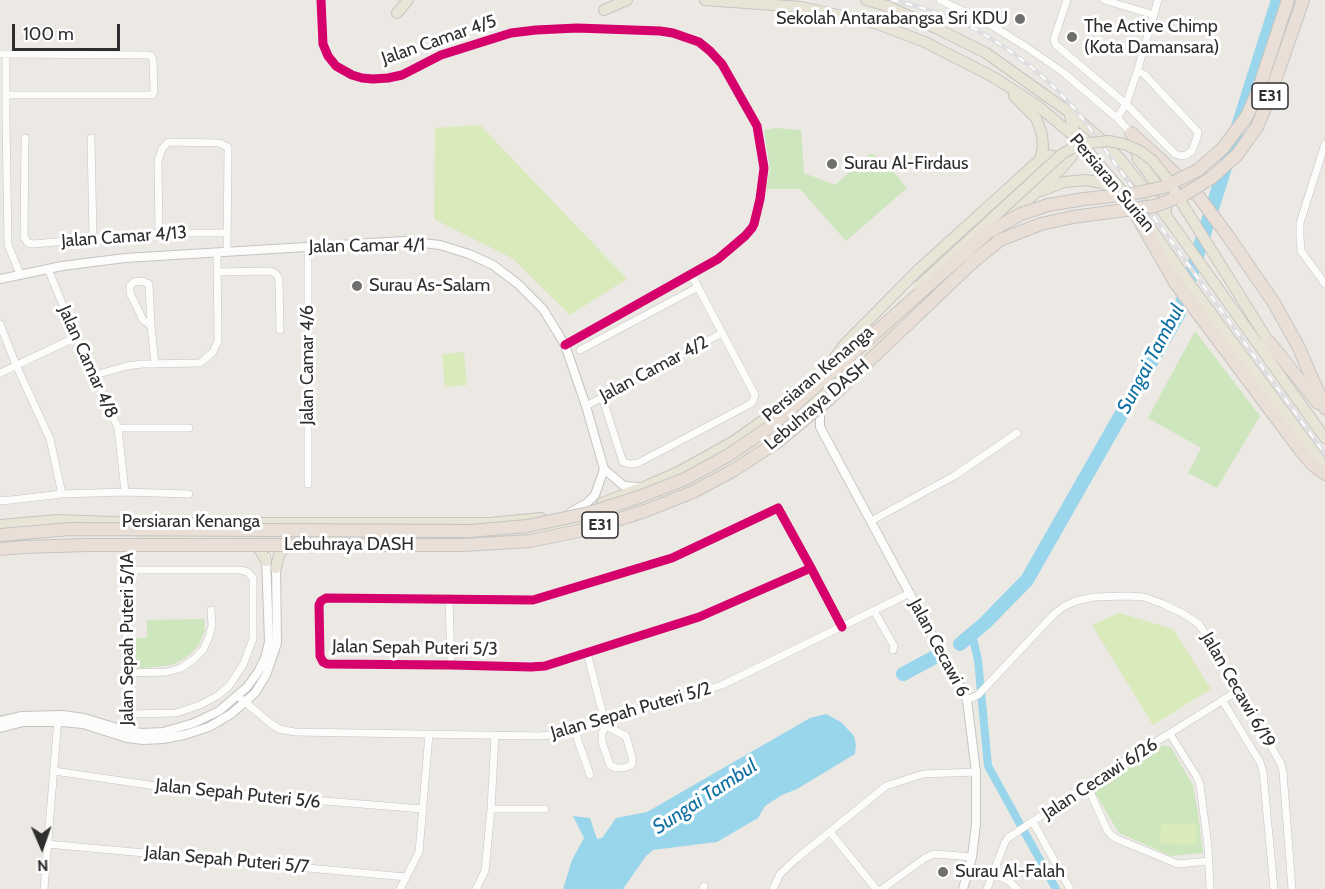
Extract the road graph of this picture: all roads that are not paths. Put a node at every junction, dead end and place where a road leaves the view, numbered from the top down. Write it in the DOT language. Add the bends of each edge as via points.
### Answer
graph roads {
  1 [pos="321,0"];
  2 [pos="408,0"];
  3 [pos="627,0"];
  4 [pos="705,0"];
  5 [pos="866,0"];
  6 [pos="940,0"];
  7 [pos="1067,0"];
  8 [pos="1104,0"];
  9 [pos="1158,0"];
  10 [pos="1288,0"];
  11 [pos="1303,0"];
  12 [pos="604,10"];
  13 [pos="397,13"];
  14 [pos="1154,15"];
  15 [pos="3,54"];
  16 [pos="1137,72"];
  17 [pos="996,78"];
  18 [pos="6,95"];
  19 [pos="1126,104"];
  20 [pos="3,112"];
  21 [pos="1069,112"];
  22 [pos="1117,118"];
  23 [pos="1131,133"];
  24 [pos="25,138"];
  25 [pos="91,138"];
  26 [pos="1076,138"];
  27 [pos="1325,144"];
  28 [pos="3,154"];
  29 [pos="1040,160"];
  30 [pos="1062,168"];
  31 [pos="4,193"];
  32 [pos="1035,193"];
  33 [pos="1125,195"];
  34 [pos="1167,217"];
  35 [pos="159,233"];
  36 [pos="226,233"];
  37 [pos="93,238"];
  38 [pos="308,247"];
  39 [pos="227,252"];
  40 [pos="217,253"];
  41 [pos="48,269"];
  42 [pos="217,272"];
  43 [pos="20,274"];
  44 [pos="691,274"];
  45 [pos="0,279"];
  46 [pos="1325,284"];
  47 [pos="698,287"];
  48 [pos="0,324"];
  49 [pos="151,326"];
  50 [pos="280,330"];
  51 [pos="722,333"];
  52 [pos="76,337"];
  53 [pos="1270,343"];
  54 [pos="565,345"];
  55 [pos="580,350"];
  56 [pos="155,364"];
  57 [pos="16,365"];
  58 [pos="825,371"];
  59 [pos="0,372"];
  60 [pos="95,375"];
  61 [pos="824,389"];
  62 [pos="602,397"];
  63 [pos="586,406"];
  64 [pos="1325,410"];
  65 [pos="820,427"];
  66 [pos="118,428"];
  67 [pos="189,428"];
  68 [pos="780,428"];
  69 [pos="1017,433"];
  70 [pos="1324,436"];
  71 [pos="1325,467"];
  72 [pos="604,469"];
  73 [pos="1325,474"];
  74 [pos="308,484"];
  75 [pos="646,486"];
  76 [pos="125,492"];
  77 [pos="62,494"];
  78 [pos="189,494"];
  79 [pos="0,500"];
  80 [pos="571,512"];
  81 [pos="871,521"];
  82 [pos="138,523"];
  83 [pos="408,524"];
  84 [pos="0,525"];
  85 [pos="0,535"];
  86 [pos="270,536"];
  87 [pos="212,538"];
  88 [pos="349,539"];
  89 [pos="128,540"];
  90 [pos="0,549"];
  91 [pos="0,554"];
  92 [pos="271,564"];
  93 [pos="811,568"];
  94 [pos="128,570"];
  95 [pos="910,593"];
  96 [pos="448,598"];
  97 [pos="211,610"];
  98 [pos="874,611"];
  99 [pos="842,627"];
  100 [pos="893,650"];
  101 [pos="587,653"];
  102 [pos="451,665"];
  103 [pos="126,673"];
  104 [pos="1239,690"];
  105 [pos="242,699"];
  106 [pos="967,700"];
  107 [pos="1222,700"];
  108 [pos="128,714"];
  109 [pos="58,719"];
  110 [pos="0,721"];
  111 [pos="605,723"];
  112 [pos="0,728"];
  113 [pos="574,729"];
  114 [pos="127,734"];
  115 [pos="429,734"];
  116 [pos="1170,734"];
  117 [pos="495,735"];
  118 [pos="54,771"];
  119 [pos="976,772"];
  120 [pos="590,775"];
  121 [pos="1087,785"];
  122 [pos="423,809"];
  123 [pos="491,809"];
  124 [pos="545,809"];
  125 [pos="1033,822"];
  126 [pos="830,832"];
  127 [pos="48,844"];
  128 [pos="972,857"];
  129 [pos="1209,861"];
  130 [pos="993,873"];
  131 [pos="406,877"];
  132 [pos="44,889"];
  133 [pos="400,889"];
  134 [pos="476,889"];
  135 [pos="773,889"];
  136 [pos="876,889"];
  137 [pos="882,889"];
  138 [pos="963,889"];
  139 [pos="987,889"];
  140 [pos="1017,889"];
  141 [pos="1070,889"];
  142 [pos="1210,889"];
  143 [pos="1274,889"];
  144 [pos="1292,889"];
  1 -- 44 [label="street, Jalan Camar 4/5" via="323,44 328,56 352,75 373,80 402,75 441,55 528,30 660,31 699,42 722,64 757,126 764,168 752,228 718,259"];
  2 -- 13 [label="main road"];
  3 -- 12 [label="main road"];
  4 -- 17 [label="main road, Persiaran Surian" via="801,7 875,23 925,42"];
  5 -- 21 [label="main road, Persiaran Surian" via="986,53"];
  6 -- 22 [label="street" via="1028,48"];
  7 -- 19 [label="street" via="1054,42"];
  8 -- 14 [label="street"];
  9 -- 14 [label="street"];
  10 -- 85 [label="highway, Lebuhraya DASH / E31, bridge" via="1247,116 1223,147 1198,170 1164,188 1048,205 1021,214 987,233 770,427 727,456 639,498 526,526 481,530 70,530"];
  11 -- 90 [label="highway, Lebuhraya DASH / E31, bridge" via="1257,127 1237,155 1211,178 1184,195 1155,206 1041,224 1000,240 829,399 777,442 693,492 588,529 530,541"];
  14 -- 16 [label="street"];
  15 -- 18 [label="street"];
  15 -- 18 [label="street" via="147,55 153,60 152,95"];
  16 -- 19 [label="street"];
  16 -- 19 [label="street" via="1144,74 1198,132 1192,151 1175,154"];
  17 -- 26 [label="main road, Persiaran Surian"];
  17 -- 29 [label="main road" via="1036,118 1042,134"];
  18 -- 20 [label="street"];
  19 -- 22 [label="street"];
  20 -- 28 [label="street"];
  21 -- 26 [label="main road"];
  21 -- 34 [label="main road, Persiaran Surian" via="1122,161"];
  22 -- 23 [label="street"];
  23 -- 34 [label="main road" via="1138,159 1164,194"];
  23 -- 64 [label="highway" via="1199,197 1227,234 1298,346"];
  24 -- 37 [label="street, Jalan Camar 4/13" via="24,237 28,243"];
  25 -- 37 [label="street"];
  26 -- 30 [label="main road, Persiaran Kenanga" via="1072,156"];
  26 -- 33 [label="main road, Persiaran Surian"];
  27 -- 46 [label="street" via="1300,223 1300,237 1301,251"];
  28 -- 31 [label="street"];
  29 -- 30 [label="main road" via="1045,155 1053,156 1061,161"];
  29 -- 58 [label="main road" via="918,270 844,345"];
  30 -- 32 [label="main road, Persiaran Kenanga"];
  31 -- 43 [label="street" via="8,245"];
  32 -- 33 [label="main road" via="1064,182 1086,180"];
  32 -- 61 [label="main road, Persiaran Kenanga"];
  33 -- 71 [label="main road, Persiaran Surian"];
  33 -- 73 [label="highway" via="1176,284 1301,451"];
  34 -- 70 [label="main road, Persiaran Surian"];
  35 -- 36 [label="street, Jalan Camar 4/13"];
  35 -- 36 [label="street" via="158,161 164,146 175,142 219,143 228,147"];
  35 -- 37 [label="street, Jalan Camar 4/13"];
  36 -- 39 [label="street"];
  38 -- 39 [label="street, Jalan Camar 4/1"];
  38 -- 54 [label="street, Jalan Camar 4/1" via="404,241 440,245 468,254 493,265 518,284 543,309"];
  38 -- 74 [label="street, Jalan Camar 4/6"];
  39 -- 40 [label="street, Jalan Camar 4/1"];
  40 -- 41 [label="street, Jalan Camar 4/1" via="125,258"];
  40 -- 42 [label="street"];
  41 -- 43 [label="street, Jalan Camar 4/1"];
  41 -- 52 [label="street, Jalan Camar 4/8"];
  42 -- 50 [label="street" via="268,271 277,275"];
  42 -- 56 [label="street" via="218,341 213,352 200,363"];
  43 -- 45 [label="street, Jalan Camar 4/1"];
  44 -- 47 [label="street"];
  44 -- 54 [label="street, Jalan Camar 4/5"];
  47 -- 51 [label="street"];
  47 -- 55 [label="street"];
  48 -- 57 [label="street"];
  49 -- 49 [label="street" via="149,284 134,282 130,292 143,320"];
  49 -- 56 [label="street"];
  51 -- 62 [label="street, Jalan Camar 4/2"];
  51 -- 62 [label="street" via="754,395 752,403 630,464 623,462"];
  52 -- 57 [label="street"];
  52 -- 60 [label="street, Jalan Camar 4/8"];
  53 -- 58 [label="main road, Persiaran Kenanga, bridge" via="1165,176 1140,151 1109,141 1078,145 1062,154"];
  53 -- 64 [label="highway"];
  53 -- 70 [label="main road, Persiaran Kenanga"];
  54 -- 63 [label="street, Jalan Camar 4/1"];
  56 -- 60 [label="street" via="127,366"];
  57 -- 59 [label="street"];
  57 -- 77 [label="street" via="50,439"];
  58 -- 75 [label="main road, Persiaran Kenanga" via="734,441"];
  60 -- 66 [label="street, Jalan Camar 4/8"];
  61 -- 65 [label="street" via="819,407"];
  61 -- 68 [label="main road, Persiaran Kenanga"];
  62 -- 63 [label="street, Jalan Camar 4/2"];
  63 -- 72 [label="street, Jalan Camar 4/1"];
  65 -- 68 [label="street" via="802,421"];
  65 -- 81 [label="street, Jalan Cecawi 6"];
  66 -- 67 [label="street"];
  66 -- 76 [label="street, Jalan Camar 4/8"];
  68 -- 88 [label="main road, Persiaran Kenanga" via="745,454 693,482 621,512 506,536"];
  69 -- 81 [label="street" via="954,476"];
  72 -- 75 [label="street" via="624,486"];
  72 -- 80 [label="street" via="595,495"];
  75 -- 80 [label="main road, Persiaran Kenanga"];
  76 -- 77 [label="street"];
  76 -- 78 [label="street"];
  77 -- 79 [label="street"];
  80 -- 83 [label="main road, Persiaran Kenanga" via="490,524"];
  81 -- 95 [label="street, Jalan Cecawi 6"];
  82 -- 83 [label="main road, Persiaran Kenanga"];
  82 -- 84 [label="main road, Persiaran Kenanga" via="58,520"];
  82 -- 86 [label="main road" via="258,528"];
  83 -- 86 [label="main road" via="285,529"];
  86 -- 87 [label="main road, Persiaran Kenanga"];
  86 -- 88 [label="main road, Persiaran Kenanga"];
  86 -- 92 [label="street"];
  87 -- 89 [label="main road, Persiaran Kenanga"];
  87 -- 92 [label="main road" via="257,547"];
  88 -- 92 [label="main road" via="292,544"];
  89 -- 91 [label="main road, Persiaran Kenanga" via="52,545"];
  89 -- 94 [label="street, Jalan Sepah Puteri 5/1A"];
  92 -- 105 [label="street" via="270,642"];
  93 -- 96 [label="street, Jalan Sepah Puteri 5/3" via="778,508 672,558 533,600"];
  93 -- 99 [label="street"];
  93 -- 101 [label="street, Jalan Sepah Puteri 5/3" via="699,617"];
  94 -- 103 [label="street, Jalan Sepah Puteri 5/1A"];
  94 -- 108 [label="street" via="248,572 253,578 253,639 243,665 217,696 176,713"];
  95 -- 98 [label="street, Jalan Sepah Puteri 5/2"];
  95 -- 106 [label="street, Jalan Cecawi 6"];
  96 -- 102 [label="street"];
  96 -- 102 [label="street, Jalan Sepah Puteri 5/3" via="326,598 319,605 320,656 327,664"];
  97 -- 103 [label="street" via="209,637 194,659 167,672"];
  98 -- 99 [label="street, Jalan Sepah Puteri 5/2"];
  98 -- 100 [label="street"];
  99 -- 111 [label="street, Jalan Sepah Puteri 5/2" via="722,685"];
  101 -- 102 [label="street, Jalan Sepah Puteri 5/3" via="545,666"];
  101 -- 111 [label="street"];
  103 -- 108 [label="street, Jalan Sepah Puteri 5/1A"];
  104 -- 106 [label="street, Jalan Cecawi 6/19" via="1199,624 1182,613 1144,597 1094,597 1076,601 1054,614 980,693"];
  104 -- 107 [label="street, Jalan Cecawi 6/26"];
  104 -- 144 [label="street, Jalan Cecawi 6/19" via="1281,764"];
  105 -- 114 [label="street" via="231,714 184,735 142,740"];
  105 -- 115 [label="street, Jalan Sepah Puteri 5/2" via="279,729 295,732"];
  106 -- 119 [label="street, Jalan Cecawi 6"];
  107 -- 116 [label="street, Jalan Cecawi 6/26"];
  107 -- 143 [label="street" via="1263,772"];
  108 -- 114 [label="street, Jalan Sepah Puteri 5/1A"];
  109 -- 110 [label="street" via="22,716"];
  109 -- 112 [label="street"];
  109 -- 114 [label="street"];
  109 -- 118 [label="street"];
  111 -- 111 [label="street" via="626,736 632,757 629,766 610,765 602,742"];
  111 -- 113 [label="street, Jalan Sepah Puteri 5/2"];
  113 -- 117 [label="street, Jalan Sepah Puteri 5/2" via="540,736"];
  113 -- 120 [label="street"];
  115 -- 117 [label="street, Jalan Sepah Puteri 5/2"];
  115 -- 122 [label="street"];
  116 -- 121 [label="street, Jalan Cecawi 6/26"];
  116 -- 129 [label="street" via="1200,785"];
  117 -- 123 [label="street"];
  118 -- 122 [label="street, Jalan Sepah Puteri 5/6" via="176,789"];
  118 -- 127 [label="street"];
  119 -- 126 [label="street" via="923,774 886,786"];
  119 -- 128 [label="street, Jalan Cecawi 6"];
  121 -- 125 [label="street, Jalan Cecawi 6/26"];
  121 -- 129 [label="street" via="1107,830 1117,839 1178,864"];
  122 -- 131 [label="street" via="419,852"];
  123 -- 124 [label="street"];
  123 -- 134 [label="street" via="485,871"];
  125 -- 130 [label="street, Jalan Cecawi 6/26" via="1005,842"];
  125 -- 141 [label="street"];
  126 -- 135 [label="street" via="780,874"];
  126 -- 136 [label="street"];
  127 -- 131 [label="street, Jalan Sepah Puteri 5/7"];
  127 -- 132 [label="street"];
  128 -- 137 [label="street" via="934,854"];
  128 -- 138 [label="street, Jalan Cecawi 6"];
  129 -- 142 [label="street"];
  130 -- 139 [label="street, Jalan Cecawi 6/26"];
  130 -- 140 [label="street" via="1009,880"];
  131 -- 133 [label="street"];
}
